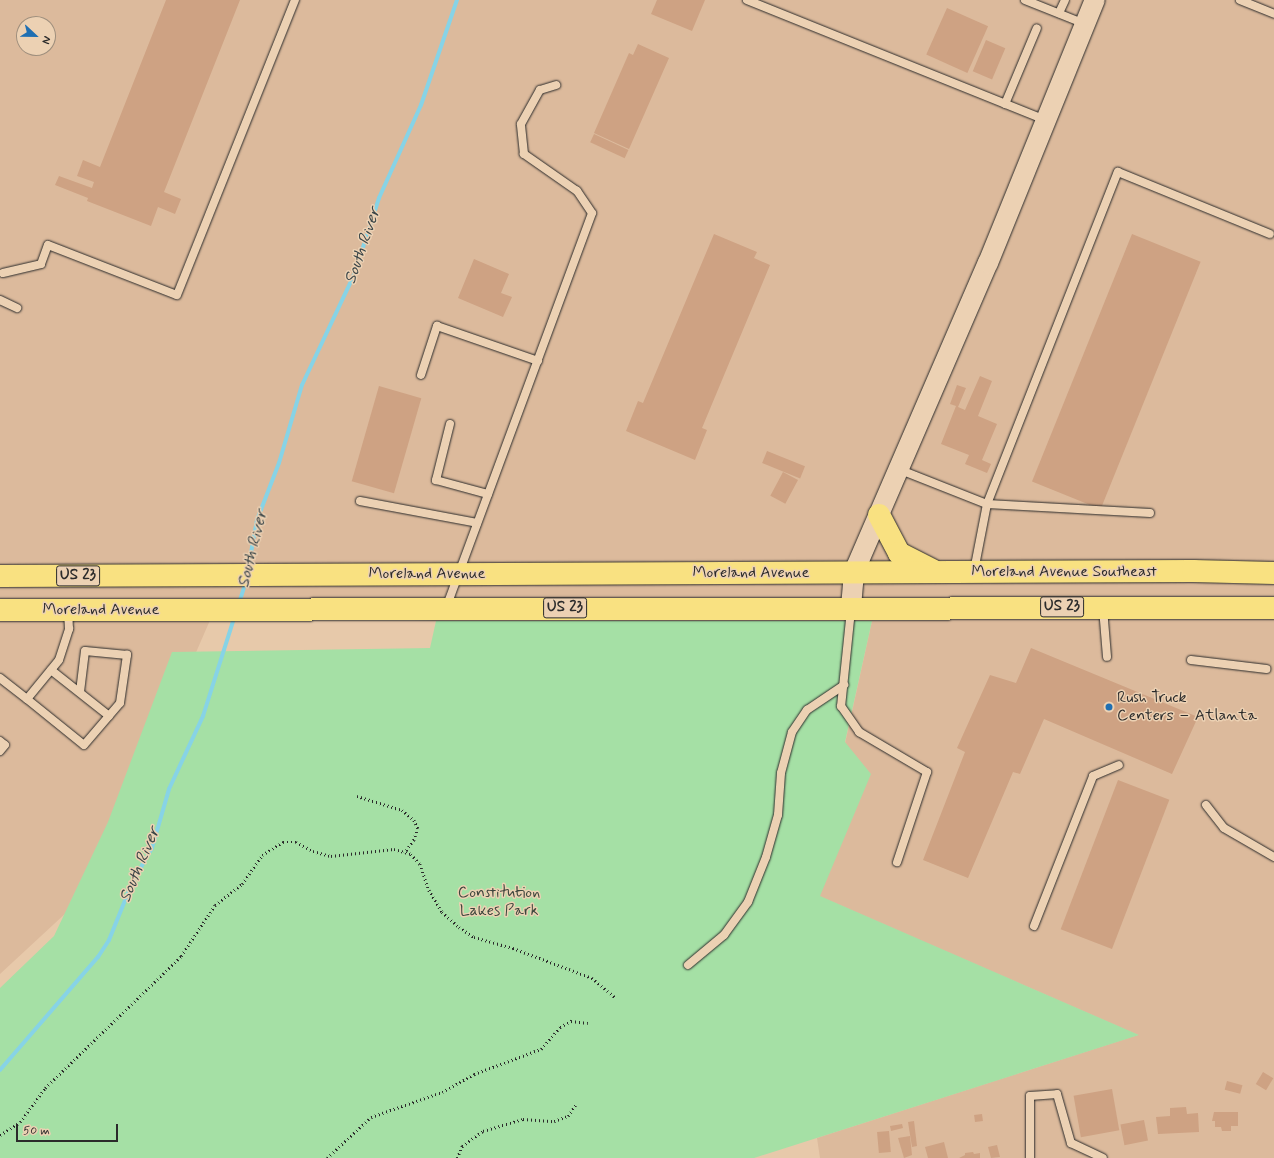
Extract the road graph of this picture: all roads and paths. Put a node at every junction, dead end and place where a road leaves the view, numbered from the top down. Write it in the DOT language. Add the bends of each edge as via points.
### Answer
graph roads {
  1 [pos="295,0"];
  2 [pos="747,0"];
  3 [pos="1025,0"];
  4 [pos="1065,0"];
  5 [pos="1095,0"];
  6 [pos="1240,0"];
  7 [pos="1059,14"];
  8 [pos="1274,14"];
  9 [pos="1085,24"];
  10 [pos="1037,28"];
  11 [pos="556,85"];
  12 [pos="1005,104"];
  13 [pos="1045,120"];
  14 [pos="1270,234"];
  15 [pos="3,273"];
  16 [pos="0,300"];
  17 [pos="16,308"];
  18 [pos="538,361"];
  19 [pos="421,375"];
  20 [pos="450,424"];
  21 [pos="898,469"];
  22 [pos="488,494"];
  23 [pos="360,500"];
  24 [pos="987,504"];
  25 [pos="1150,513"];
  26 [pos="879,515"];
  27 [pos="477,523"];
  28 [pos="854,572"];
  29 [pos="938,572"];
  30 [pos="974,572"];
  31 [pos="458,573"];
  32 [pos="1274,573"];
  33 [pos="0,576"];
  34 [pos="851,607"];
  35 [pos="1103,607"];
  36 [pos="1274,608"];
  37 [pos="446,609"];
  38 [pos="0,610"];
  39 [pos="68,610"];
  40 [pos="1107,657"];
  41 [pos="1191,660"];
  42 [pos="1266,669"];
  43 [pos="51,670"];
  44 [pos="0,678"];
  45 [pos="844,685"];
  46 [pos="80,692"];
  47 [pos="27,699"];
  48 [pos="109,716"];
  49 [pos="0,741"];
  50 [pos="0,751"];
  51 [pos="1119,765"];
  52 [pos="357,796"];
  53 [pos="1206,805"];
  54 [pos="405,852"];
  55 [pos="1274,857"];
  56 [pos="897,862"];
  57 [pos="1034,926"];
  58 [pos="688,965"];
  59 [pos="614,997"];
  60 [pos="588,1024"];
  61 [pos="576,1104"];
  62 [pos="0,1135"];
  63 [pos="327,1158"];
  64 [pos="457,1158"];
  65 [pos="1030,1158"];
  66 [pos="1103,1158"];
  1 -- 15 [label="lane" via="177,295 48,245 41,264"];
  2 -- 12 [label="lane"];
  3 -- 7 [label="lane"];
  4 -- 7 [label="lane"];
  5 -- 9 [label="street"];
  6 -- 8 [label="lane"];
  7 -- 9 [label="lane"];
  9 -- 13 [label="street"];
  10 -- 12 [label="lane"];
  11 -- 18 [label="lane" via="540,90 521,124 524,154 577,191 592,213"];
  12 -- 13 [label="lane"];
  13 -- 21 [label="street" via="988,263"];
  14 -- 24 [label="lane" via="1118,172"];
  16 -- 17 [label="lane"];
  18 -- 19 [label="lane" via="437,326"];
  18 -- 22 [label="lane"];
  20 -- 22 [label="lane" via="436,480"];
  21 -- 24 [label="lane"];
  21 -- 26 [label="street"];
  22 -- 27 [label="lane"];
  23 -- 27 [label="lane"];
  24 -- 25 [label="lane"];
  24 -- 30 [label="lane"];
  26 -- 28 [label="street"];
  26 -- 29 [label="highway" via="900,553"];
  27 -- 31 [label="lane"];
  28 -- 29 [label="highway, Moreland Avenue Southeast / US 23"];
  28 -- 31 [label="highway, Moreland Avenue / US 23"];
  28 -- 34 [label="street"];
  29 -- 30 [label="highway, Moreland Avenue Southeast / US 23"];
  30 -- 32 [label="highway, Moreland Avenue Southeast / US 23"];
  31 -- 33 [label="highway, Moreland Avenue / US 23"];
  31 -- 37 [label="lane"];
  34 -- 35 [label="highway, US 23"];
  34 -- 37 [label="highway, Moreland Avenue / US 23"];
  34 -- 45 [label="lane"];
  35 -- 36 [label="highway, US 23"];
  35 -- 40 [label="lane"];
  37 -- 39 [label="highway, Moreland Avenue / US 23"];
  38 -- 39 [label="highway, Moreland Avenue / US 23"];
  39 -- 43 [label="lane" via="67,642"];
  41 -- 42 [label="lane"];
  43 -- 46 [label="lane"];
  43 -- 47 [label="lane"];
  44 -- 47 [label="lane"];
  45 -- 56 [label="lane" via="841,706 859,732 927,772"];
  45 -- 58 [label="lane" via="807,710 792,732 781,773 778,815 766,857 748,902 724,935"];
  46 -- 48 [label="lane"];
  46 -- 48 [label="lane" via="85,650 127,655 120,703"];
  47 -- 48 [label="lane" via="84,745"];
  49 -- 50 [label="lane" via="5,745"];
  51 -- 57 [label="lane" via="1093,776"];
  52 -- 54 [label="path" via="402,810 414,820 418,828 414,840"];
  53 -- 55 [label="lane" via="1224,828"];
  54 -- 59 [label="path" via="411,854 420,864 429,890 442,912 460,927 474,936 592,978"];
  54 -- 62 [label="path" via="394,849 331,856 313,851 296,842 283,842 262,854 242,884 216,905 181,956 45,1088 20,1122"];
  60 -- 63 [label="path" via="571,1021 560,1027 541,1049 474,1074 442,1092 371,1117"];
  61 -- 64 [label="path" via="568,1116 554,1121 523,1118 483,1131 462,1146"];
  65 -- 66 [label="lane" via="1030,1096 1057,1094 1071,1143"];
}
